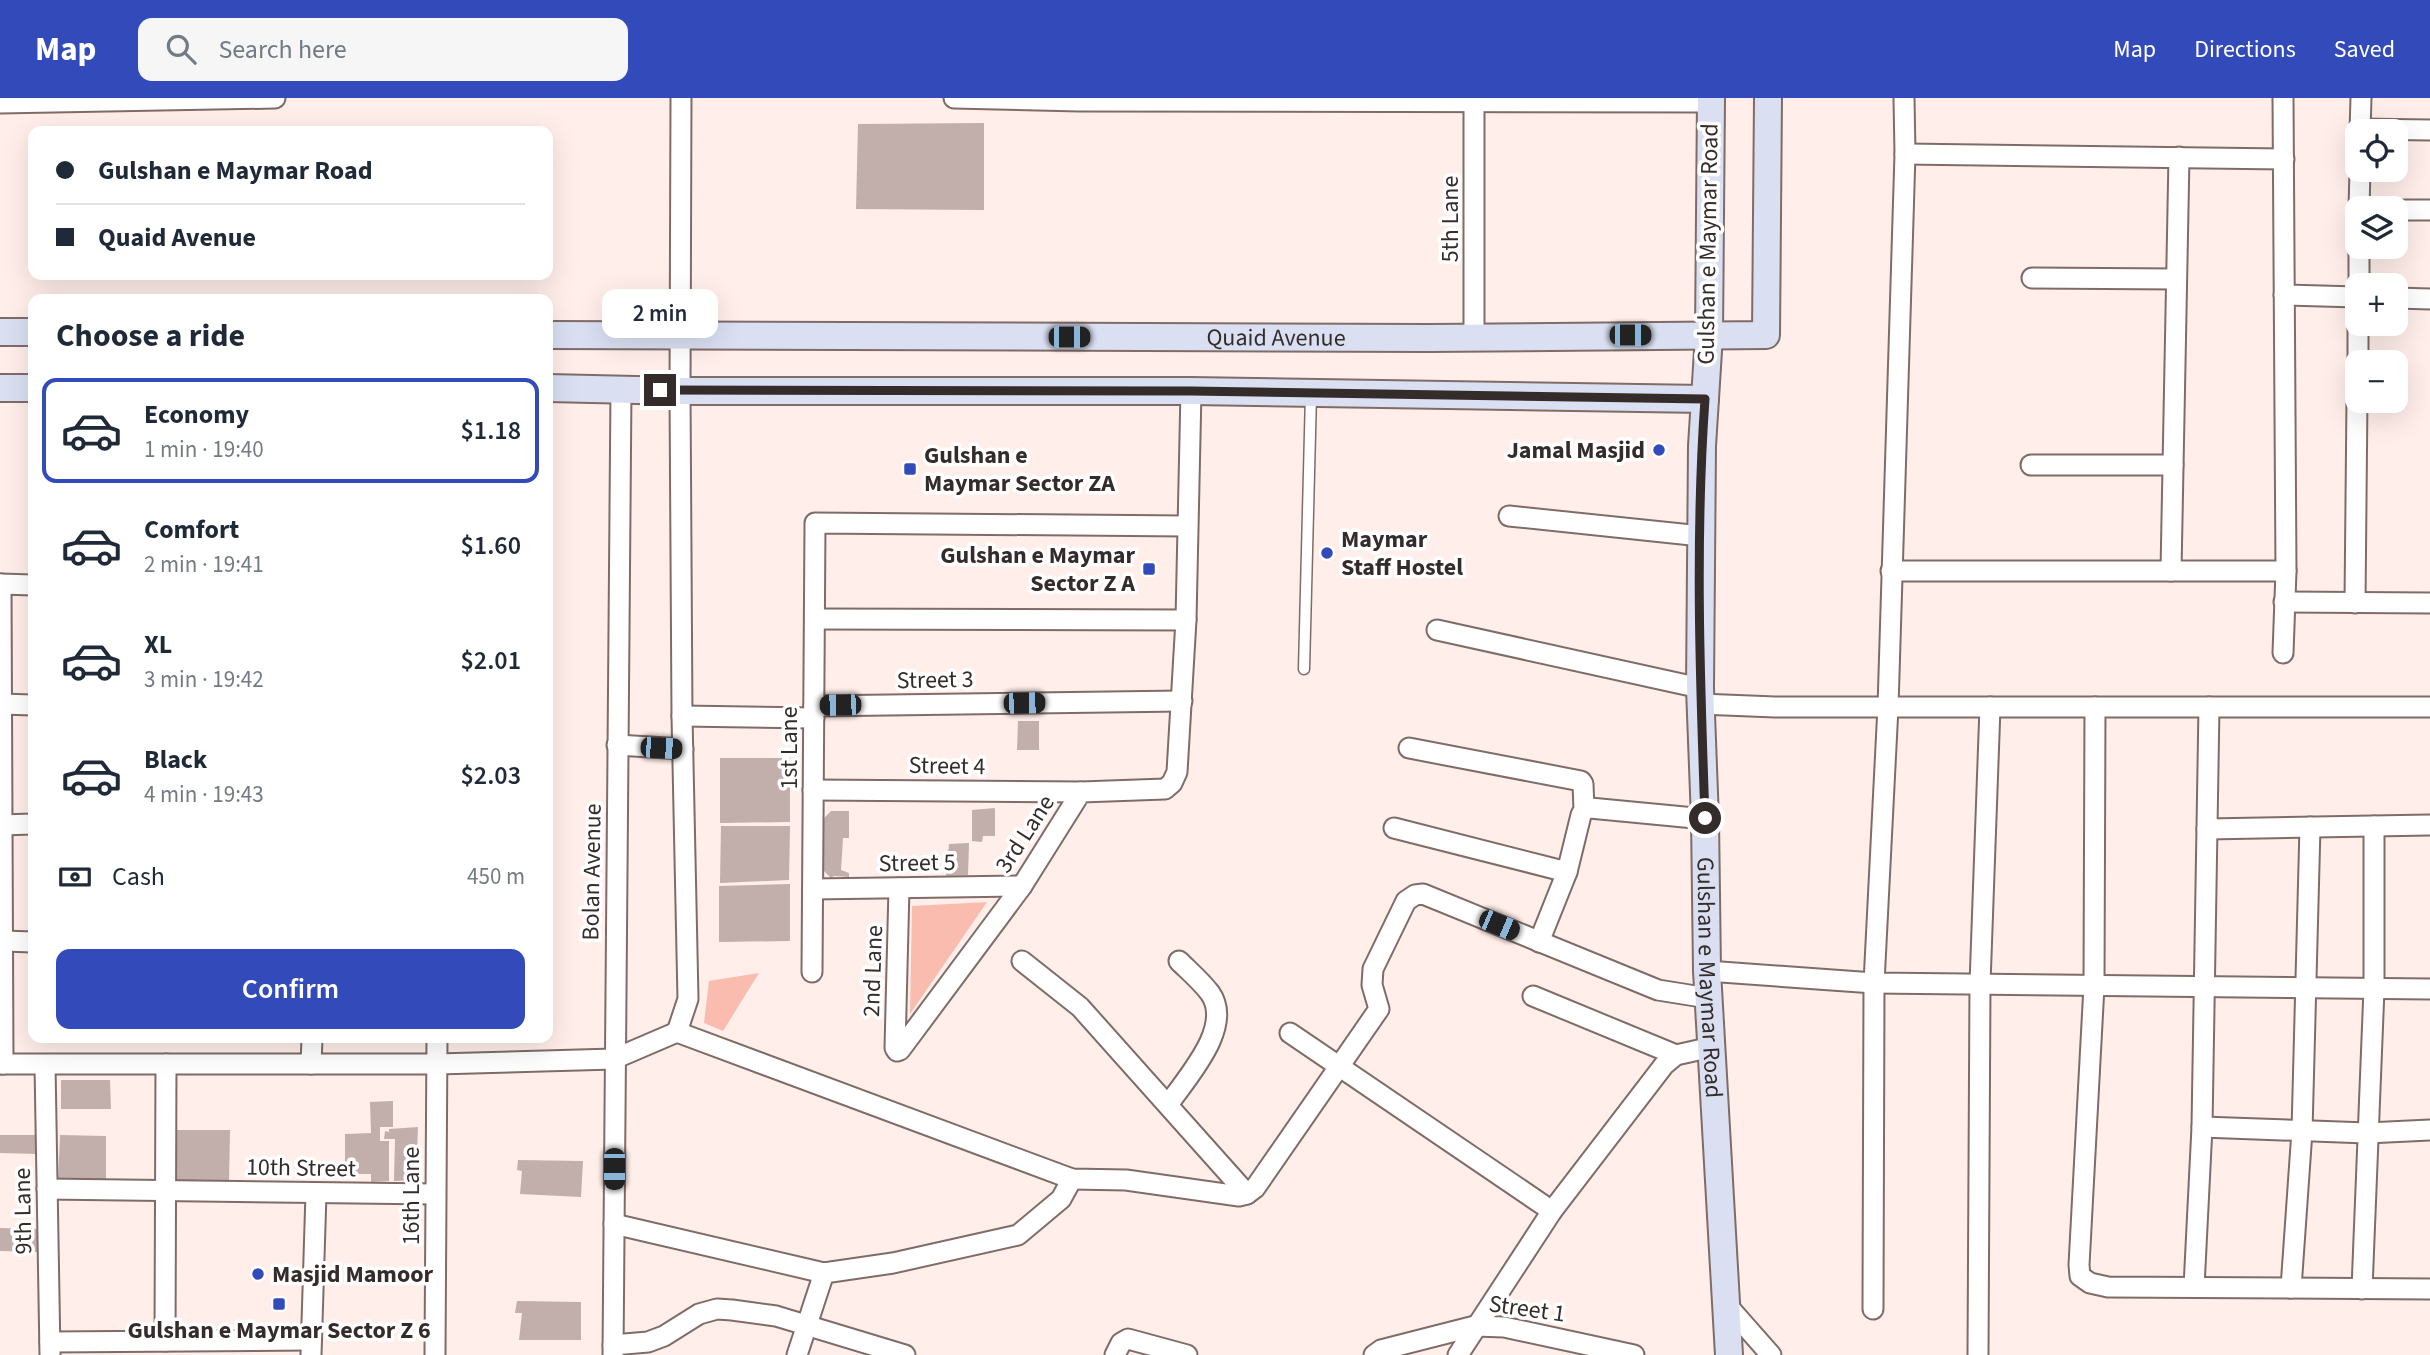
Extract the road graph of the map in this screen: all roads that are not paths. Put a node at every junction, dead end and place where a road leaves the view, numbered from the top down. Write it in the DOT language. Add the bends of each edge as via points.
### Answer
graph roads {
  1 [pos="275,98"];
  2 [pos="681,98"];
  3 [pos="954,98"];
  4 [pos="1768,98"];
  5 [pos="1904,98"];
  6 [pos="2283,98"];
  7 [pos="2361,98"];
  8 [pos="130,99"];
  9 [pos="1080,99"];
  10 [pos="1251,99"];
  11 [pos="1474,100"];
  12 [pos="1711,100"];
  13 [pos="0,103"];
  14 [pos="2360,119"];
  15 [pos="2408,130"];
  16 [pos="2430,130"];
  17 [pos="1905,154"];
  18 [pos="2179,157"];
  19 [pos="2284,159"];
  20 [pos="2408,210"];
  21 [pos="2430,210"];
  22 [pos="2032,278"];
  23 [pos="2176,279"];
  24 [pos="2284,295"];
  25 [pos="2345,297"];
  26 [pos="2408,298"];
  27 [pos="2430,299"];
  28 [pos="0,332"];
  29 [pos="28,332"];
  30 [pos="553,335"];
  31 [pos="1709,335"];
  32 [pos="681,336"];
  33 [pos="1474,337"];
  34 [pos="0,388"];
  35 [pos="28,388"];
  36 [pos="553,388"];
  37 [pos="621,388"];
  38 [pos="680,391"];
  39 [pos="1191,391"];
  40 [pos="1311,392"];
  41 [pos="1705,399"];
  42 [pos="2357,413"];
  43 [pos="2031,465"];
  44 [pos="2173,465"];
  45 [pos="1509,516"];
  46 [pos="1187,526"];
  47 [pos="1701,536"];
  48 [pos="1891,571"];
  49 [pos="2171,571"];
  50 [pos="2286,571"];
  51 [pos="0,584"];
  52 [pos="28,585"];
  53 [pos="2284,602"];
  54 [pos="2355,603"];
  55 [pos="2430,603"];
  56 [pos="815,619"];
  57 [pos="1186,620"];
  58 [pos="1437,630"];
  59 [pos="2283,653"];
  60 [pos="1304,669"];
  61 [pos="1700,696"];
  62 [pos="1182,701"];
  63 [pos="1,704"];
  64 [pos="28,705"];
  65 [pos="1888,707"];
  66 [pos="1990,707"];
  67 [pos="2095,707"];
  68 [pos="2209,707"];
  69 [pos="2430,707"];
  70 [pos="814,712"];
  71 [pos="682,716"];
  72 [pos="617,745"];
  73 [pos="1409,748"];
  74 [pos="683,749"];
  75 [pos="813,790"];
  76 [pos="1081,792"];
  77 [pos="1584,810"];
  78 [pos="1705,818"];
  79 [pos="28,824"];
  80 [pos="1,825"];
  81 [pos="2430,825"];
  82 [pos="2374,826"];
  83 [pos="2310,827"];
  84 [pos="1394,828"];
  85 [pos="2207,830"];
  86 [pos="1567,872"];
  87 [pos="1022,886"];
  88 [pos="813,888"];
  89 [pos="899,888"];
  90 [pos="3,941"];
  91 [pos="28,942"];
  92 [pos="1539,942"];
  93 [pos="1022,961"];
  94 [pos="1179,961"];
  95 [pos="1707,971"];
  96 [pos="813,972"];
  97 [pos="2,982"];
  98 [pos="1874,983"];
  99 [pos="1980,984"];
  100 [pos="2094,986"];
  101 [pos="2205,987"];
  102 [pos="2306,988"];
  103 [pos="2374,989"];
  104 [pos="2430,989"];
  105 [pos="1534,996"];
  106 [pos="1708,998"];
  107 [pos="677,1032"];
  108 [pos="1290,1033"];
  109 [pos="312,1043"];
  110 [pos="437,1043"];
  111 [pos="1712,1047"];
  112 [pos="900,1050"];
  113 [pos="1676,1055"];
  114 [pos="614,1059"];
  115 [pos="2,1064"];
  116 [pos="312,1064"];
  117 [pos="437,1064"];
  118 [pos="45,1065"];
  119 [pos="166,1065"];
  120 [pos="1338,1066"];
  121 [pos="1168,1105"];
  122 [pos="2202,1127"];
  123 [pos="2430,1130"];
  124 [pos="2302,1131"];
  125 [pos="2367,1133"];
  126 [pos="1072,1179"];
  127 [pos="47,1189"];
  128 [pos="165,1191"];
  129 [pos="316,1193"];
  130 [pos="435,1194"];
  131 [pos="1247,1194"];
  132 [pos="1552,1211"];
  133 [pos="614,1223"];
  134 [pos="824,1273"];
  135 [pos="2194,1287"];
  136 [pos="2291,1288"];
  137 [pos="2362,1289"];
  138 [pos="2430,1289"];
  139 [pos="1726,1304"];
  140 [pos="1873,1309"];
  141 [pos="1475,1326"];
  142 [pos="806,1327"];
  143 [pos="165,1341"];
  144 [pos="50,1348"];
  145 [pos="311,1348"];
  146 [pos="613,1350"];
  147 [pos="435,1355"];
  148 [pos="797,1355"];
  149 [pos="905,1355"];
  150 [pos="1115,1355"];
  151 [pos="1187,1355"];
  152 [pos="1374,1355"];
  153 [pos="1458,1355"];
  154 [pos="1634,1355"];
  155 [pos="1729,1355"];
  156 [pos="1771,1355"];
  157 [pos="1978,1355"];
  1 -- 8 [label="street"];
  2 -- 32 [label="street"];
  3 -- 9 [label="street"];
  4 -- 31 [label="main road, Quaid Avenue" via="1766,335"];
  5 -- 17 [label="street"];
  6 -- 19 [label="street"];
  7 -- 14 [label="street"];
  8 -- 13 [label="street"];
  9 -- 10 [label="street"];
  10 -- 11 [label="street"];
  11 -- 12 [label="street"];
  11 -- 33 [label="street, 5th Lane"];
  12 -- 31 [label="main road, Gulshan e Maymar Road"];
  15 -- 16 [label="street"];
  17 -- 18 [label="street"];
  17 -- 48 [label="street"];
  18 -- 19 [label="street"];
  18 -- 23 [label="street"];
  19 -- 24 [label="street"];
  20 -- 21 [label="street"];
  22 -- 23 [label="street"];
  23 -- 44 [label="street"];
  24 -- 25 [label="street"];
  24 -- 50 [label="street"];
  26 -- 27 [label="street"];
  28 -- 29 [label="main road"];
  30 -- 32 [label="main road, Quaid Avenue"];
  31 -- 33 [label="main road, Quaid Avenue"];
  31 -- 41 [label="main road, Gulshan e Maymar Road"];
  32 -- 33 [label="main road, Quaid Avenue"];
  32 -- 38 [label="street"];
  34 -- 35 [label="main road"];
  36 -- 37 [label="main road"];
  37 -- 38 [label="main road"];
  37 -- 72 [label="street, Bolan Avenue"];
  38 -- 39 [label="main road"];
  38 -- 71 [label="street"];
  39 -- 40 [label="main road"];
  39 -- 46 [label="street, 3rd Lane"];
  40 -- 41 [label="main road"];
  40 -- 60 [label="lane"];
  41 -- 47 [label="main road, Gulshan e Maymar Road"];
  42 -- 54 [label="street"];
  43 -- 44 [label="street"];
  44 -- 49 [label="street"];
  45 -- 47 [label="street"];
  46 -- 56 [label="street, 1st Lane" via="815,523"];
  46 -- 57 [label="street, 3rd Lane"];
  47 -- 61 [label="main road, Gulshan e Maymar Road"];
  48 -- 49 [label="street"];
  48 -- 65 [label="street"];
  49 -- 50 [label="street"];
  50 -- 53 [label="street"];
  51 -- 52 [label="street"];
  51 -- 63 [label="street"];
  53 -- 54 [label="street"];
  53 -- 59 [label="street"];
  54 -- 55 [label="street"];
  56 -- 57 [label="street"];
  56 -- 70 [label="street, 1st Lane"];
  57 -- 62 [label="street, 3rd Lane"];
  58 -- 61 [label="street"];
  61 -- 65 [label="street" via="1775,707"];
  61 -- 78 [label="main road, Gulshan e Maymar Road"];
  62 -- 70 [label="street, Street 3"];
  62 -- 76 [label="street, 3rd Lane" via="1177,772 1172,783 1165,789"];
  63 -- 64 [label="street"];
  63 -- 80 [label="street"];
  65 -- 66 [label="street"];
  65 -- 98 [label="street"];
  66 -- 67 [label="street"];
  66 -- 99 [label="street"];
  67 -- 68 [label="street"];
  67 -- 100 [label="street"];
  68 -- 69 [label="street"];
  68 -- 85 [label="street"];
  70 -- 71 [label="street, Street 3"];
  70 -- 75 [label="street, 1st Lane"];
  71 -- 74 [label="street"];
  72 -- 74 [label="street"];
  72 -- 114 [label="street, Bolan Avenue"];
  73 -- 77 [label="street" via="1581,781"];
  74 -- 107 [label="street" via="688,999"];
  75 -- 76 [label="street, Street 4"];
  75 -- 88 [label="street, 1st Lane"];
  76 -- 87 [label="street, 3rd Lane"];
  77 -- 78 [label="street"];
  77 -- 86 [label="street"];
  78 -- 95 [label="main road, Gulshan e Maymar Road"];
  79 -- 80 [label="street"];
  80 -- 90 [label="street"];
  81 -- 82 [label="street"];
  82 -- 83 [label="street"];
  82 -- 103 [label="street"];
  83 -- 85 [label="street"];
  83 -- 102 [label="street"];
  84 -- 86 [label="street"];
  85 -- 101 [label="street"];
  86 -- 92 [label="street"];
  87 -- 89 [label="street, Street 5"];
  87 -- 112 [label="street, 3rd Lane"];
  88 -- 89 [label="street, Street 5"];
  88 -- 96 [label="street, 1st Lane"];
  89 -- 112 [label="street, 2nd Lane" via="895,1048"];
  90 -- 91 [label="street"];
  90 -- 97 [label="street"];
  92 -- 106 [label="street" via="1658,990"];
  92 -- 120 [label="street" via="1423,894 1415,895 1406,901 1373,969 1379,1009"];
  93 -- 121 [label="street" via="1080,1007"];
  94 -- 121 [label="street" via="1210,994 1217,1023 1206,1049"];
  95 -- 98 [label="street"];
  95 -- 106 [label="main road, Gulshan e Maymar Road"];
  97 -- 115 [label="street"];
  98 -- 99 [label="street"];
  98 -- 140 [label="street"];
  99 -- 100 [label="street"];
  99 -- 157 [label="street"];
  100 -- 101 [label="street"];
  100 -- 135 [label="street" via="2080,1276 2108,1287"];
  101 -- 102 [label="street"];
  101 -- 122 [label="street"];
  102 -- 103 [label="street"];
  102 -- 124 [label="street"];
  103 -- 104 [label="street"];
  103 -- 125 [label="street"];
  105 -- 113 [label="street"];
  106 -- 111 [label="main road, Gulshan e Maymar Road"];
  107 -- 114 [label="street"];
  107 -- 126 [label="street"];
  108 -- 120 [label="street"];
  109 -- 116 [label="street"];
  110 -- 117 [label="street, 16th Lane"];
  111 -- 113 [label="street"];
  111 -- 139 [label="main road, Gulshan e Maymar Road"];
  113 -- 132 [label="street"];
  114 -- 117 [label="street"];
  114 -- 133 [label="street, Bolan Avenue"];
  115 -- 118 [label="street"];
  116 -- 117 [label="street"];
  116 -- 119 [label="street"];
  117 -- 130 [label="street, 16th Lane"];
  118 -- 119 [label="street"];
  118 -- 127 [label="street, 9th Lane"];
  119 -- 128 [label="street"];
  120 -- 131 [label="street"];
  120 -- 132 [label="street"];
  121 -- 131 [label="street"];
  122 -- 124 [label="street"];
  122 -- 135 [label="street"];
  123 -- 125 [label="street"];
  124 -- 125 [label="street"];
  124 -- 136 [label="street"];
  125 -- 137 [label="street"];
  126 -- 131 [label="street" via="1126,1180"];
  126 -- 134 [label="street" via="1061,1199 1018,1235"];
  127 -- 128 [label="street, 10th Street"];
  127 -- 144 [label="street, 9th Lane"];
  128 -- 129 [label="street, 10th Street"];
  128 -- 143 [label="street"];
  129 -- 130 [label="street, 10th Street"];
  129 -- 145 [label="street"];
  130 -- 147 [label="street, 16th Lane"];
  132 -- 141 [label="street"];
  133 -- 134 [label="street"];
  133 -- 146 [label="street, Bolan Avenue"];
  134 -- 142 [label="street"];
  135 -- 136 [label="street"];
  136 -- 137 [label="street"];
  137 -- 138 [label="street"];
  139 -- 155 [label="main road, Gulshan e Maymar Road"];
  139 -- 156 [label="street"];
  141 -- 152 [label="street, Street 1"];
  141 -- 153 [label="street"];
  141 -- 154 [label="street, Street 1" via="1504,1327"];
  142 -- 146 [label="street" via="762,1313 718,1309 699,1314 649,1342"];
  142 -- 148 [label="street"];
  142 -- 149 [label="street"];
  143 -- 144 [label="street"];
  143 -- 145 [label="street"];
  150 -- 151 [label="street" via="1128,1339"];
}
